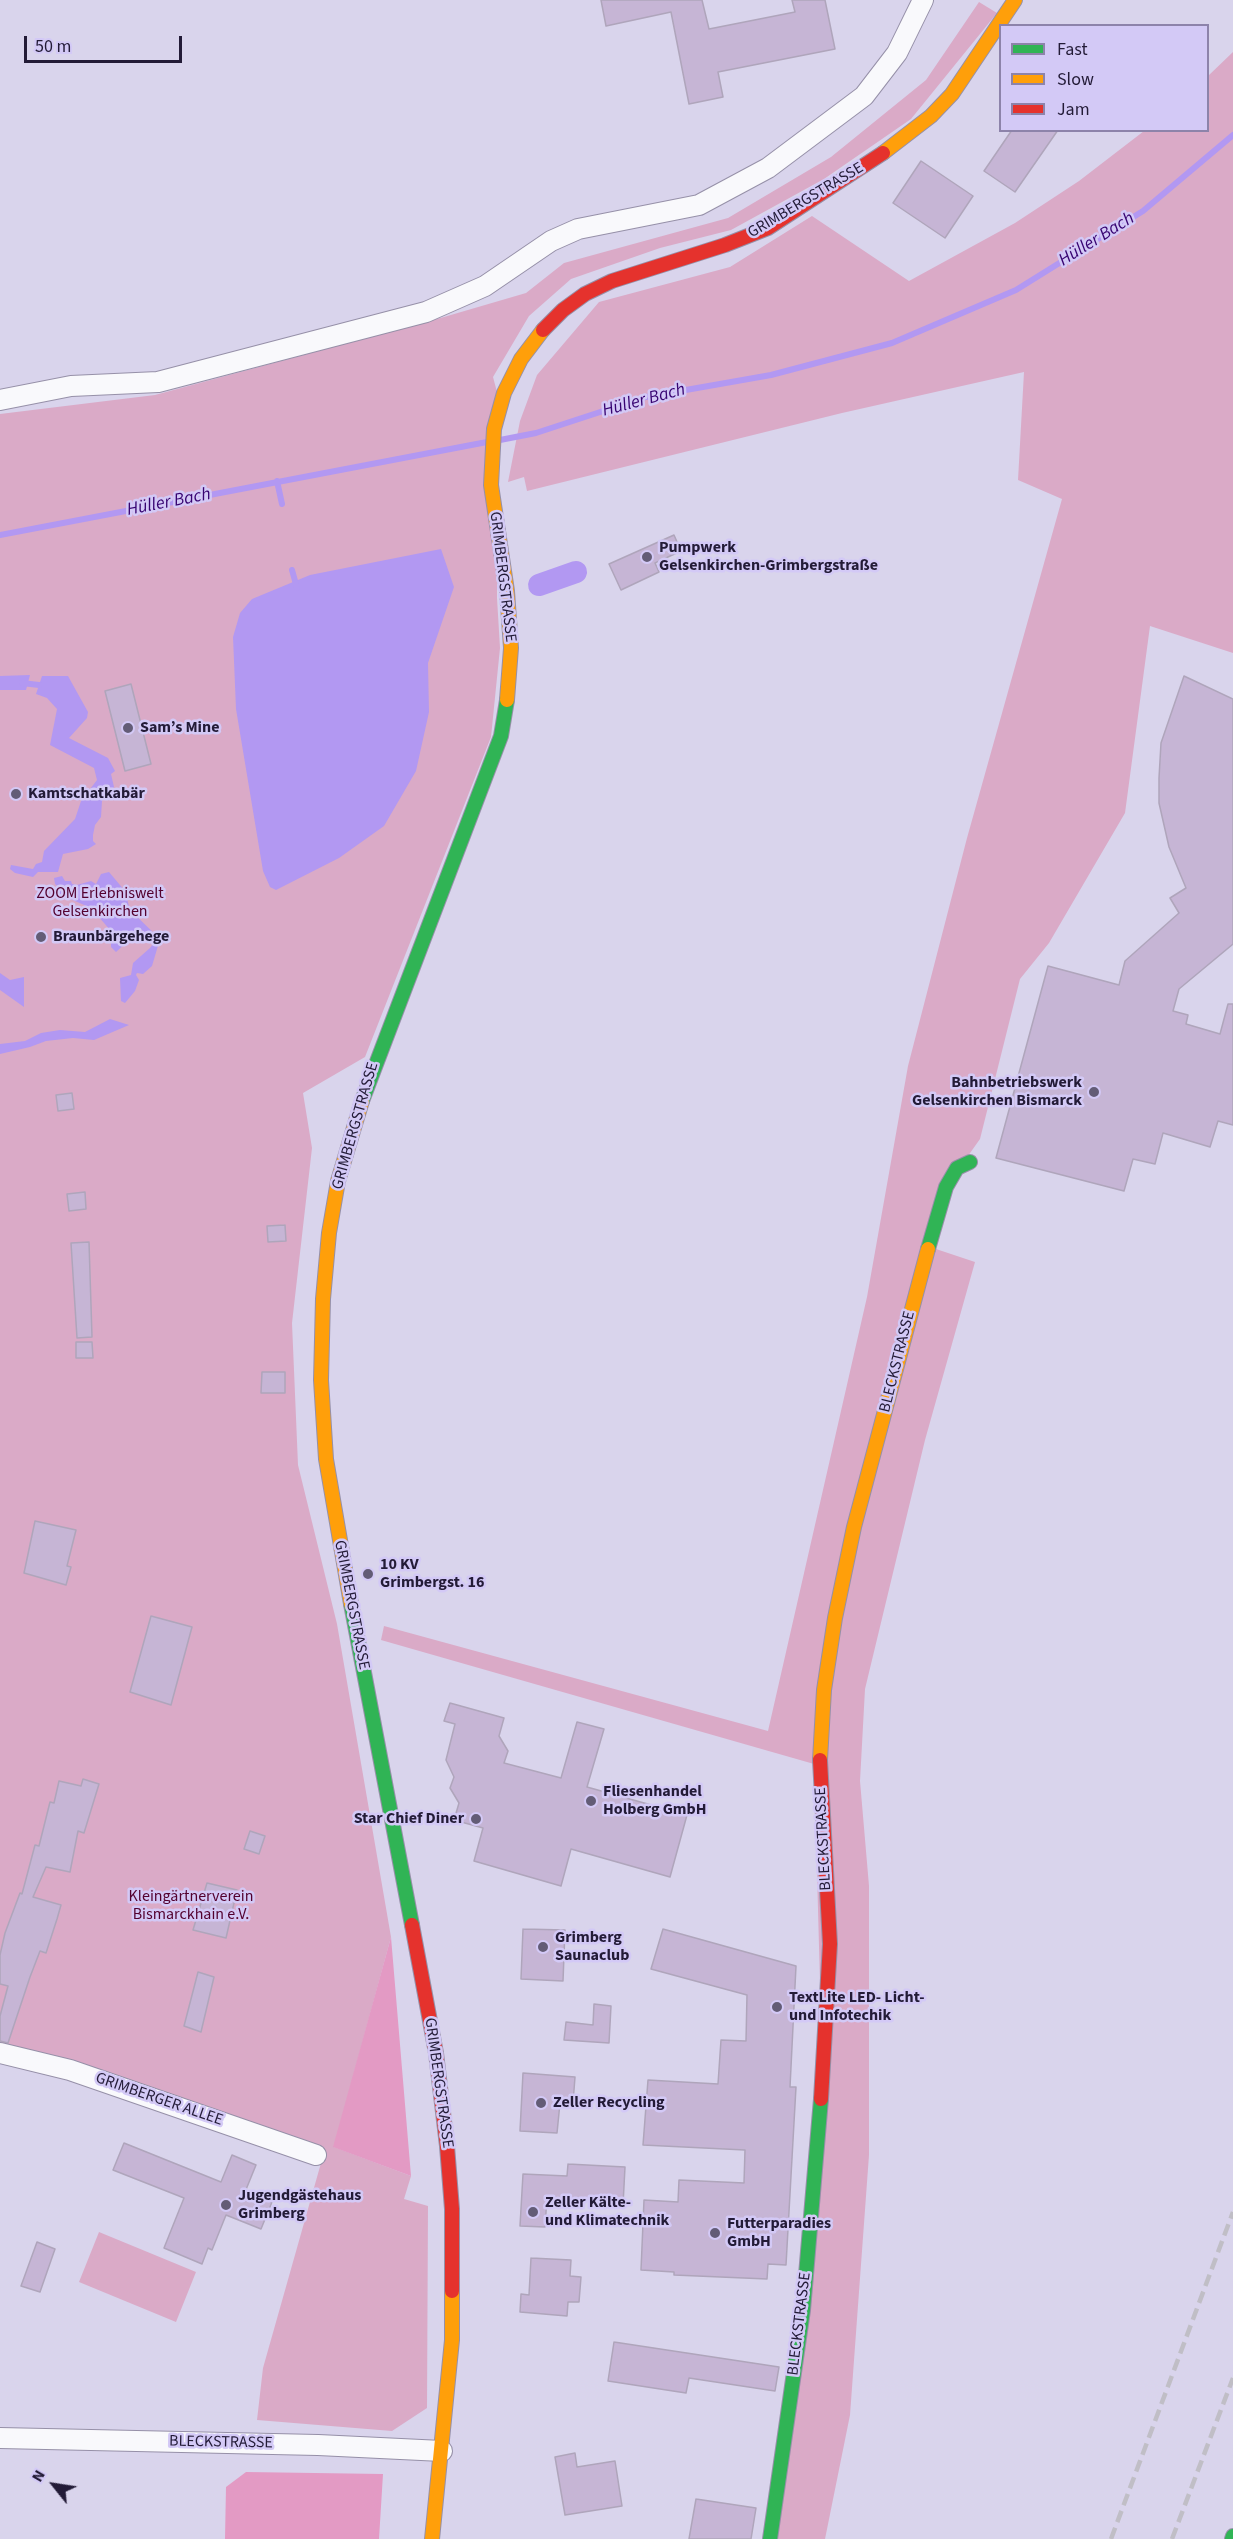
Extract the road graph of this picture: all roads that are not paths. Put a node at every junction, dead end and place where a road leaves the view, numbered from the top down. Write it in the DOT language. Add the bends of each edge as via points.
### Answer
graph roads {
  1 [pos="923,0"];
  2 [pos="1015,0"];
  3 [pos="0,400"];
  4 [pos="970,1162"];
  5 [pos="0,2053"];
  6 [pos="316,2156"];
  7 [pos="0,2438"];
  8 [pos="442,2451"];
  9 [pos="432,2539"];
  10 [pos="770,2539"];
  1 -- 3 [label="street" via="897,53 864,96 768,168 699,205 578,229 551,241 485,286 426,312 158,382 71,386"];
  2 -- 8 [label="street, GRIMBERGSTRASSE" via="952,94 916,129 768,228 623,277 585,294 563,310 520,359 504,393 493,436 491,485 511,648 501,736 381,1044 351,1133 329,1233 321,1369 326,1459 335,1518 436,2053 447,2146 452,2209 452,2340"];
  4 -- 10 [label="street, BLECKSTRASSE" via="957,1168 946,1188 913,1303 854,1527 824,1690 820,1763 830,1944 820,2126 803,2310"];
  5 -- 6 [label="street, GRIMBERGER ALLEE" via="70,2070"];
  7 -- 8 [label="street, BLECKSTRASSE"];
  8 -- 9 [label="street, GRIMBERGSTRASSE"];
}
